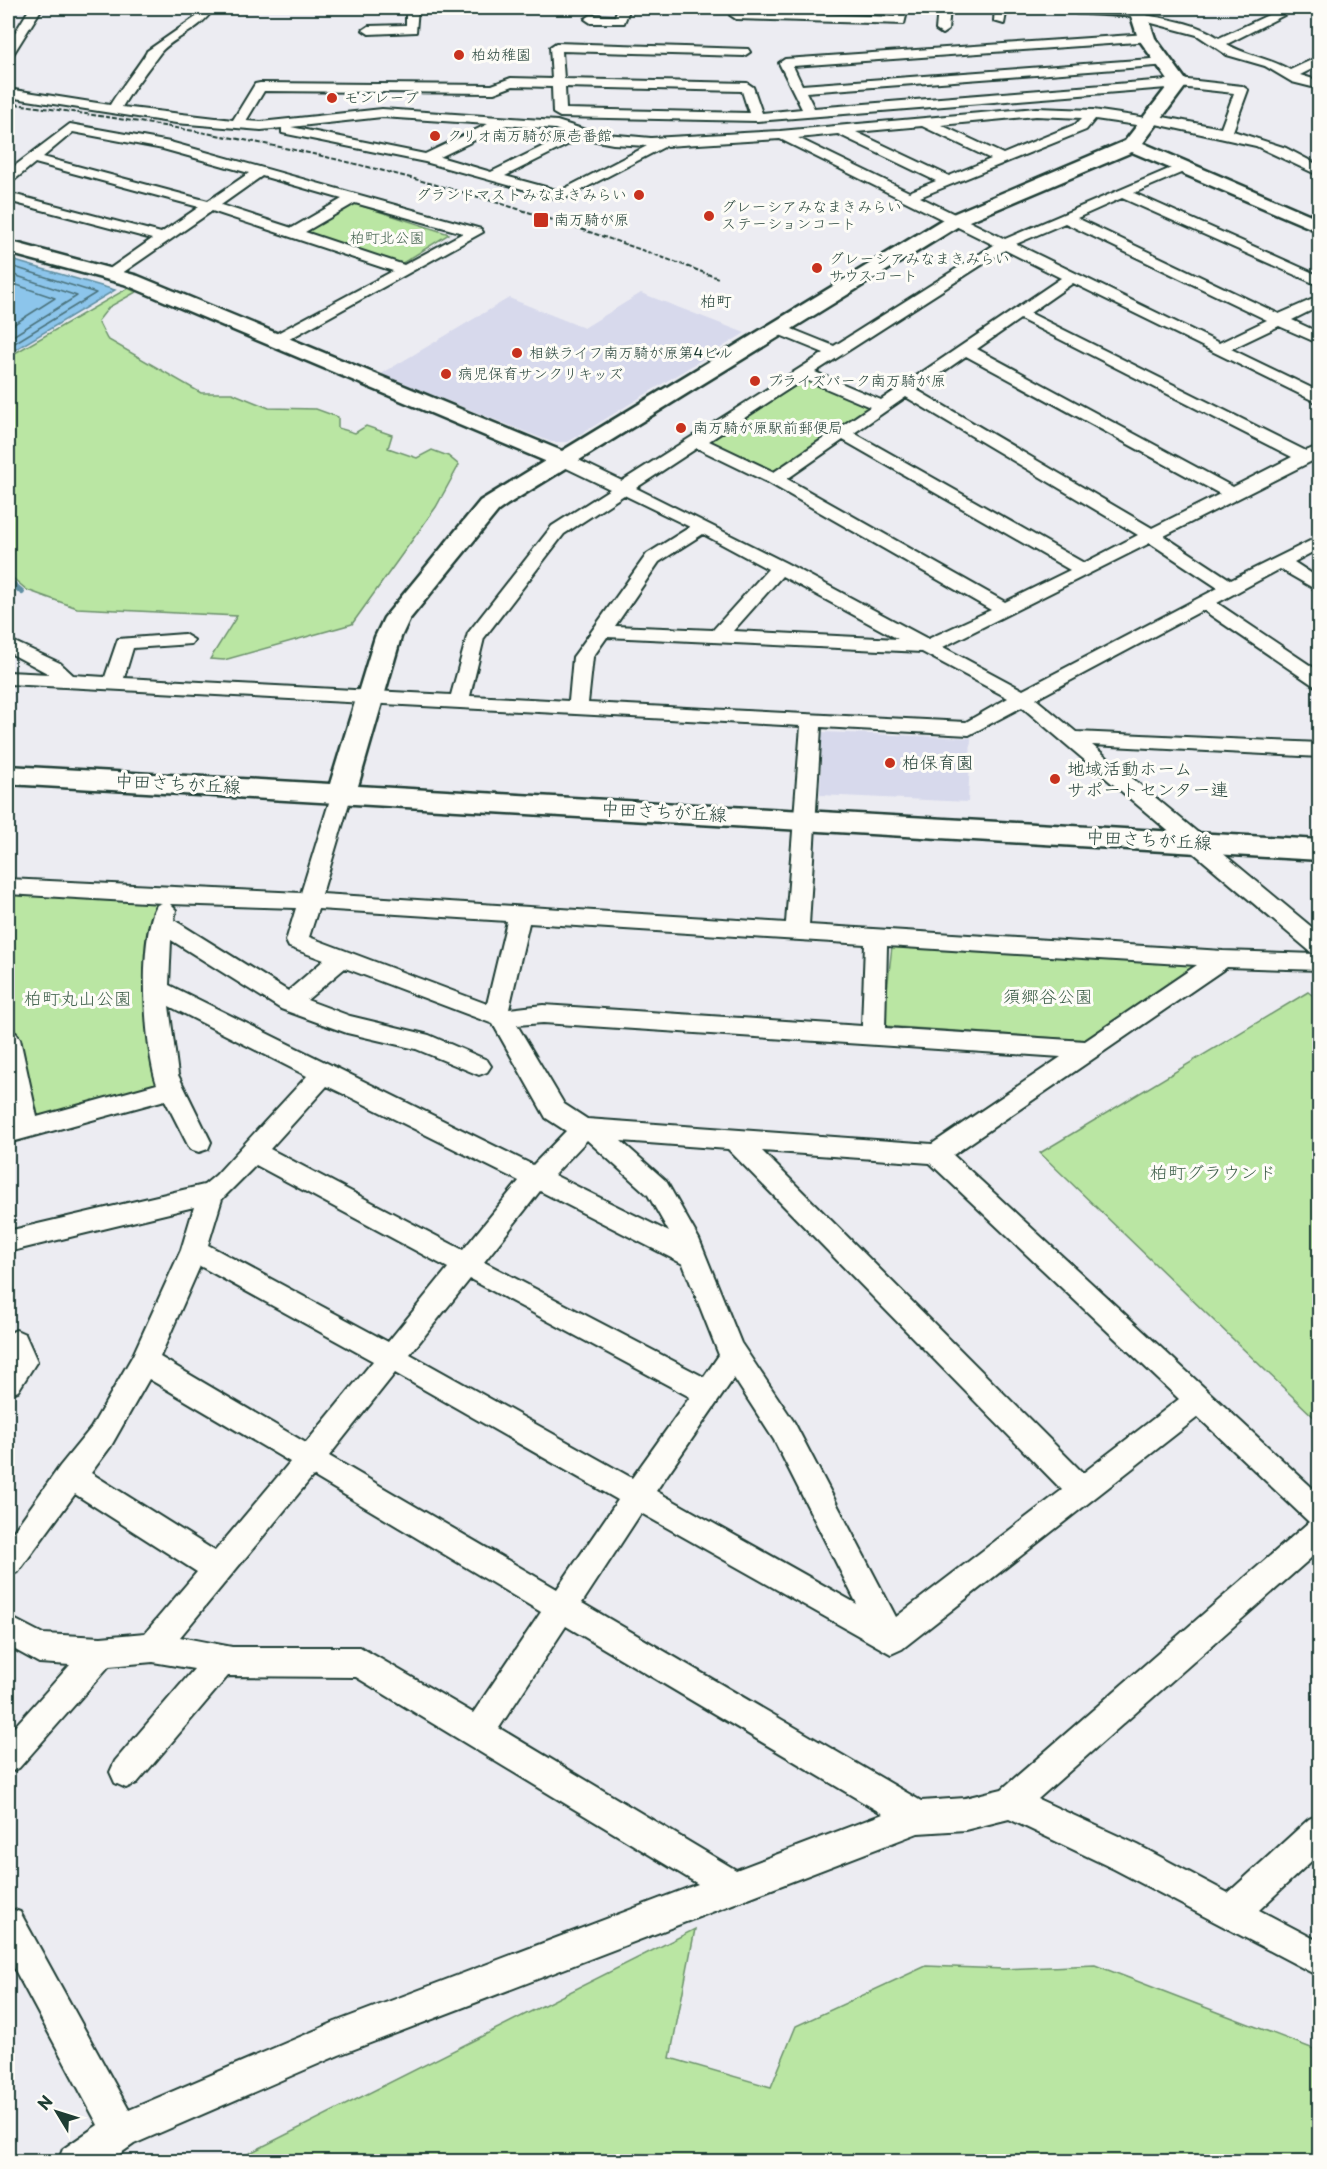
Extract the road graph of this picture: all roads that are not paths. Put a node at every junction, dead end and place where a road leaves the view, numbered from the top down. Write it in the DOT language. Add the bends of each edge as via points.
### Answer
graph roads {
  1 [pos="36,8"];
  2 [pos="208,8"];
  3 [pos="412,8"];
  4 [pos="624,8"];
  5 [pos="902,8"];
  6 [pos="944,8"];
  7 [pos="1001,8"];
  8 [pos="1076,8"];
  9 [pos="1292,8"];
  10 [pos="738,11"];
  11 [pos="591,19"];
  12 [pos="1144,19"];
  13 [pos="1000,21"];
  14 [pos="369,30"];
  15 [pos="942,30"];
  16 [pos="1217,44"];
  17 [pos="970,50"];
  18 [pos="8,53"];
  19 [pos="1320,60"];
  20 [pos="1165,62"];
  21 [pos="1292,74"];
  22 [pos="986,75"];
  23 [pos="1179,82"];
  24 [pos="556,83"];
  25 [pos="1320,85"];
  26 [pos="796,89"];
  27 [pos="8,93"];
  28 [pos="1001,97"];
  29 [pos="114,109"];
  30 [pos="809,111"];
  31 [pos="1093,114"];
  32 [pos="763,117"];
  33 [pos="924,121"];
  34 [pos="1151,121"];
  35 [pos="501,123"];
  36 [pos="237,124"];
  37 [pos="261,126"];
  38 [pos="840,130"];
  39 [pos="1226,133"];
  40 [pos="576,135"];
  41 [pos="781,136"];
  42 [pos="664,142"];
  43 [pos="1132,145"];
  44 [pos="32,158"];
  45 [pos="427,158"];
  46 [pos="1003,159"];
  47 [pos="1183,167"];
  48 [pos="259,172"];
  49 [pos="1320,172"];
  50 [pos="493,176"];
  51 [pos="8,178"];
  52 [pos="948,181"];
  53 [pos="1122,193"];
  54 [pos="8,197"];
  55 [pos="909,197"];
  56 [pos="353,198"];
  57 [pos="210,206"];
  58 [pos="1065,218"];
  59 [pos="955,220"];
  60 [pos="1320,226"];
  61 [pos="294,233"];
  62 [pos="164,238"];
  63 [pos="1005,244"];
  64 [pos="8,247"];
  65 [pos="405,270"];
  66 [pos="110,275"];
  67 [pos="1072,277"];
  68 [pos="1320,282"];
  69 [pos="1320,300"];
  70 [pos="1019,313"];
  71 [pos="1279,320"];
  72 [pos="776,328"];
  73 [pos="1320,339"];
  74 [pos="276,340"];
  75 [pos="1219,349"];
  76 [pos="965,350"];
  77 [pos="835,352"];
  78 [pos="803,373"];
  79 [pos="905,390"];
  80 [pos="1320,399"];
  81 [pos="882,406"];
  82 [pos="843,433"];
  83 [pos="696,441"];
  84 [pos="1312,453"];
  85 [pos="562,459"];
  86 [pos="776,479"];
  87 [pos="624,488"];
  88 [pos="1233,494"];
  89 [pos="703,526"];
  90 [pos="1152,535"];
  91 [pos="1320,541"];
  92 [pos="1281,562"];
  93 [pos="780,567"];
  94 [pos="1083,570"];
  95 [pos="1320,587"];
  96 [pos="1232,589"];
  97 [pos="1205,603"];
  98 [pos="1005,610"];
  99 [pos="601,631"];
  100 [pos="718,636"];
  101 [pos="184,640"];
  102 [pos="8,645"];
  103 [pos="926,646"];
  104 [pos="8,678"];
  105 [pos="68,681"];
  106 [pos="1320,681"];
  107 [pos="113,683"];
  108 [pos="370,697"];
  109 [pos="1023,698"];
  110 [pos="459,702"];
  111 [pos="578,707"];
  112 [pos="811,721"];
  113 [pos="1072,738"];
  114 [pos="1320,750"];
  115 [pos="8,775"];
  116 [pos="342,794"];
  117 [pos="804,821"];
  118 [pos="1194,843"];
  119 [pos="1320,850"];
  120 [pos="8,886"];
  121 [pos="170,896"];
  122 [pos="310,900"];
  123 [pos="520,914"];
  124 [pos="161,923"];
  125 [pos="797,932"];
  126 [pos="876,935"];
  127 [pos="1320,947"];
  128 [pos="340,959"];
  129 [pos="1223,959"];
  130 [pos="1320,962"];
  131 [pos="158,990"];
  132 [pos="289,1003"];
  133 [pos="499,1017"];
  134 [pos="873,1036"];
  135 [pos="8,1039"];
  136 [pos="1089,1050"];
  137 [pos="479,1066"];
  138 [pos="323,1075"];
  139 [pos="173,1089"];
  140 [pos="587,1129"];
  141 [pos="17,1131"];
  142 [pos="735,1139"];
  143 [pos="199,1142"];
  144 [pos="253,1152"];
  145 [pos="936,1154"];
  146 [pos="537,1177"];
  147 [pos="211,1193"];
  148 [pos="8,1241"];
  149 [pos="194,1250"];
  150 [pos="694,1257"];
  151 [pos="466,1264"];
  152 [pos="8,1345"];
  153 [pos="734,1356"];
  154 [pos="391,1357"];
  155 [pos="144,1362"];
  156 [pos="8,1383"];
  157 [pos="707,1392"];
  158 [pos="1198,1401"];
  159 [pos="310,1459"];
  160 [pos="70,1475"];
  161 [pos="1082,1491"];
  162 [pos="637,1495"];
  163 [pos="1320,1514"];
  164 [pos="1320,1531"];
  165 [pos="8,1562"];
  166 [pos="217,1569"];
  167 [pos="561,1609"];
  168 [pos="8,1630"];
  169 [pos="891,1639"];
  170 [pos="153,1647"];
  171 [pos="101,1652"];
  172 [pos="222,1660"];
  173 [pos="479,1731"];
  174 [pos="8,1757"];
  175 [pos="126,1772"];
  176 [pos="1010,1803"];
  177 [pos="918,1817"];
  178 [pos="1320,1830"];
  179 [pos="734,1887"];
  180 [pos="1231,1913"];
  181 [pos="8,1924"];
  182 [pos="1320,1960"];
  183 [pos="121,2131"];
  184 [pos="76,2162"];
  1 -- 18 [label="street"];
  2 -- 29 [label="street" via="201,19 151,54 154,55 133,78"];
  3 -- 14 [label="street" via="411,29"];
  4 -- 11 [label="street" via="620,20"];
  5 -- 10 [label="street" via="900,21"];
  6 -- 15 [label="street"];
  7 -- 13 [label="street"];
  8 -- 12 [label="street"];
  9 -- 16 [label="street"];
  10 -- 24 [label="street" via="729,36 746,53 556,47"];
  12 -- 16 [label="street" via="1201,33"];
  12 -- 17 [label="street"];
  12 -- 20 [label="street"];
  16 -- 21 [label="street"];
  17 -- 22 [label="street"];
  17 -- 26 [label="street" via="785,63"];
  19 -- 21 [label="street"];
  20 -- 22 [label="street"];
  20 -- 23 [label="street"];
  21 -- 25 [label="street"];
  22 -- 26 [label="street"];
  22 -- 28 [label="street"];
  23 -- 28 [label="street"];
  23 -- 34 [label="street"];
  23 -- 39 [label="street" via="1242,90"];
  24 -- 32 [label="street" via="749,86"];
  24 -- 32 [label="street" via="560,113"];
  24 -- 36 [label="street" via="511,82 495,88 260,87"];
  26 -- 30 [label="street"];
  27 -- 29 [label="street"];
  28 -- 30 [label="street"];
  29 -- 36 [label="street"];
  30 -- 32 [label="street"];
  31 -- 33 [label="street" via="1033,112"];
  31 -- 34 [label="street"];
  31 -- 46 [label="street" via="1081,128"];
  32 -- 41 [label="street"];
  33 -- 38 [label="street"];
  33 -- 46 [label="street"];
  34 -- 39 [label="street"];
  34 -- 43 [label="street"];
  35 -- 37 [label="street" via="382,113"];
  35 -- 40 [label="street" via="557,125"];
  35 -- 45 [label="street"];
  36 -- 37 [label="street"];
  37 -- 45 [label="street"];
  38 -- 41 [label="street"];
  38 -- 52 [label="street"];
  39 -- 49 [label="street" via="1275,147"];
  40 -- 42 [label="street" via="631,143"];
  40 -- 50 [label="street"];
  41 -- 42 [label="street"];
  41 -- 55 [label="street"];
  42 -- 50 [label="street" via="562,195"];
  43 -- 47 [label="street"];
  43 -- 59 [label="street"];
  44 -- 48 [label="street" via="70,128 165,146"];
  44 -- 51 [label="street"];
  44 -- 57 [label="street"];
  45 -- 50 [label="street"];
  46 -- 52 [label="street"];
  47 -- 53 [label="street"];
  47 -- 60 [label="street"];
  48 -- 56 [label="street"];
  48 -- 57 [label="street"];
  52 -- 55 [label="street"];
  53 -- 58 [label="street"];
  53 -- 68 [label="street"];
  54 -- 62 [label="street"];
  55 -- 59 [label="street"];
  56 -- 61 [label="street"];
  56 -- 65 [label="street" via="476,232"];
  57 -- 61 [label="street"];
  57 -- 62 [label="street"];
  58 -- 63 [label="street"];
  58 -- 71 [label="street"];
  59 -- 63 [label="street"];
  59 -- 72 [label="street"];
  61 -- 65 [label="street"];
  62 -- 66 [label="street"];
  63 -- 67 [label="street"];
  63 -- 77 [label="street"];
  64 -- 66 [label="street"];
  65 -- 74 [label="street"];
  66 -- 74 [label="street"];
  67 -- 70 [label="street"];
  67 -- 75 [label="street"];
  69 -- 71 [label="street"];
  70 -- 76 [label="street"];
  70 -- 84 [label="street"];
  71 -- 73 [label="street"];
  71 -- 75 [label="street"];
  72 -- 77 [label="street"];
  72 -- 85 [label="street"];
  74 -- 85 [label="street"];
  75 -- 80 [label="street"];
  76 -- 79 [label="street"];
  76 -- 88 [label="street"];
  77 -- 78 [label="street"];
  78 -- 81 [label="street"];
  78 -- 83 [label="street"];
  79 -- 81 [label="street"];
  79 -- 90 [label="street" via="1045,468"];
  81 -- 82 [label="street"];
  82 -- 86 [label="street"];
  82 -- 94 [label="street"];
  83 -- 86 [label="street"];
  83 -- 87 [label="street"];
  84 -- 88 [label="street"];
  85 -- 87 [label="street"];
  85 -- 108 [label="street" via="489,506 397,618"];
  86 -- 98 [label="street"];
  87 -- 89 [label="street"];
  87 -- 110 [label="street" via="558,530 551,539 475,638"];
  88 -- 90 [label="street"];
  89 -- 93 [label="street"];
  89 -- 99 [label="street" via="653,558"];
  90 -- 94 [label="street"];
  90 -- 96 [label="street"];
  91 -- 92 [label="street"];
  92 -- 95 [label="street"];
  92 -- 96 [label="street"];
  93 -- 100 [label="street"];
  93 -- 103 [label="street"];
  94 -- 98 [label="street"];
  96 -- 97 [label="street"];
  97 -- 106 [label="street"];
  97 -- 109 [label="street"];
  98 -- 103 [label="street"];
  99 -- 100 [label="street"];
  99 -- 111 [label="street" via="583,657"];
  100 -- 103 [label="street"];
  101 -- 107 [label="street" via="125,643"];
  102 -- 105 [label="street" via="53,667"];
  103 -- 109 [label="street"];
  104 -- 105 [label="street"];
  105 -- 107 [label="street"];
  107 -- 108 [label="street"];
  108 -- 110 [label="street"];
  108 -- 116 [label="street"];
  109 -- 112 [label="street" via="969,729"];
  109 -- 113 [label="street"];
  110 -- 111 [label="street"];
  111 -- 112 [label="street"];
  112 -- 117 [label="street"];
  113 -- 114 [label="street"];
  113 -- 118 [label="street"];
  115 -- 116 [label="street, 中田さちが丘線"];
  116 -- 117 [label="street, 中田さちが丘線"];
  116 -- 122 [label="street"];
  117 -- 118 [label="street, 中田さちが丘線"];
  117 -- 125 [label="street"];
  118 -- 119 [label="street, 中田さちが丘線"];
  118 -- 127 [label="street"];
  120 -- 121 [label="street"];
  121 -- 122 [label="street"];
  121 -- 124 [label="street"];
  122 -- 123 [label="street"];
  122 -- 128 [label="street" via="297,941"];
  123 -- 125 [label="street"];
  123 -- 133 [label="street"];
  124 -- 131 [label="street"];
  124 -- 132 [label="street"];
  125 -- 126 [label="street"];
  126 -- 129 [label="street"];
  126 -- 134 [label="street"];
  128 -- 132 [label="street"];
  128 -- 133 [label="street"];
  129 -- 130 [label="street"];
  129 -- 136 [label="street"];
  131 -- 138 [label="street"];
  131 -- 139 [label="street" via="164,1068"];
  132 -- 137 [label="street" via="347,1024 421,1041"];
  133 -- 134 [label="street" via="543,1014"];
  133 -- 140 [label="street" via="555,1111"];
  134 -- 136 [label="street"];
  135 -- 141 [label="street"];
  136 -- 145 [label="street"];
  138 -- 144 [label="street"];
  138 -- 146 [label="street"];
  139 -- 141 [label="street"];
  139 -- 143 [label="street"];
  140 -- 142 [label="street"];
  140 -- 146 [label="street"];
  140 -- 150 [label="street" via="657,1188"];
  142 -- 145 [label="street"];
  142 -- 161 [label="street"];
  144 -- 147 [label="street"];
  144 -- 151 [label="street"];
  145 -- 158 [label="street"];
  146 -- 150 [label="street"];
  146 -- 151 [label="street"];
  147 -- 148 [label="street"];
  147 -- 149 [label="street"];
  149 -- 154 [label="street"];
  149 -- 155 [label="street"];
  150 -- 153 [label="street"];
  151 -- 154 [label="street"];
  151 -- 157 [label="street"];
  152 -- 156 [label="street" via="16,1342 23,1361"];
  153 -- 157 [label="street"];
  153 -- 169 [label="street" via="784,1431"];
  154 -- 159 [label="street"];
  154 -- 162 [label="street"];
  155 -- 159 [label="street"];
  155 -- 160 [label="street" via="101,1437"];
  157 -- 162 [label="street"];
  158 -- 161 [label="street"];
  158 -- 163 [label="street"];
  159 -- 166 [label="street"];
  159 -- 167 [label="street"];
  160 -- 165 [label="street"];
  160 -- 166 [label="street"];
  161 -- 169 [label="street"];
  162 -- 167 [label="street"];
  162 -- 169 [label="street"];
  164 -- 176 [label="street"];
  166 -- 170 [label="street"];
  167 -- 173 [label="street"];
  167 -- 177 [label="street"];
  168 -- 171 [label="street" via="39,1648"];
  170 -- 171 [label="street"];
  170 -- 172 [label="street"];
  171 -- 174 [label="street"];
  172 -- 173 [label="street" via="360,1662"];
  172 -- 175 [label="street"];
  173 -- 179 [label="street"];
  176 -- 177 [label="street" via="965,1814"];
  176 -- 180 [label="street" via="1126,1857"];
  177 -- 179 [label="street"];
  178 -- 180 [label="street"];
  179 -- 183 [label="street" via="335,2039"];
  180 -- 182 [label="street"];
  181 -- 183 [label="street"];
  183 -- 184 [label="street"];
}
